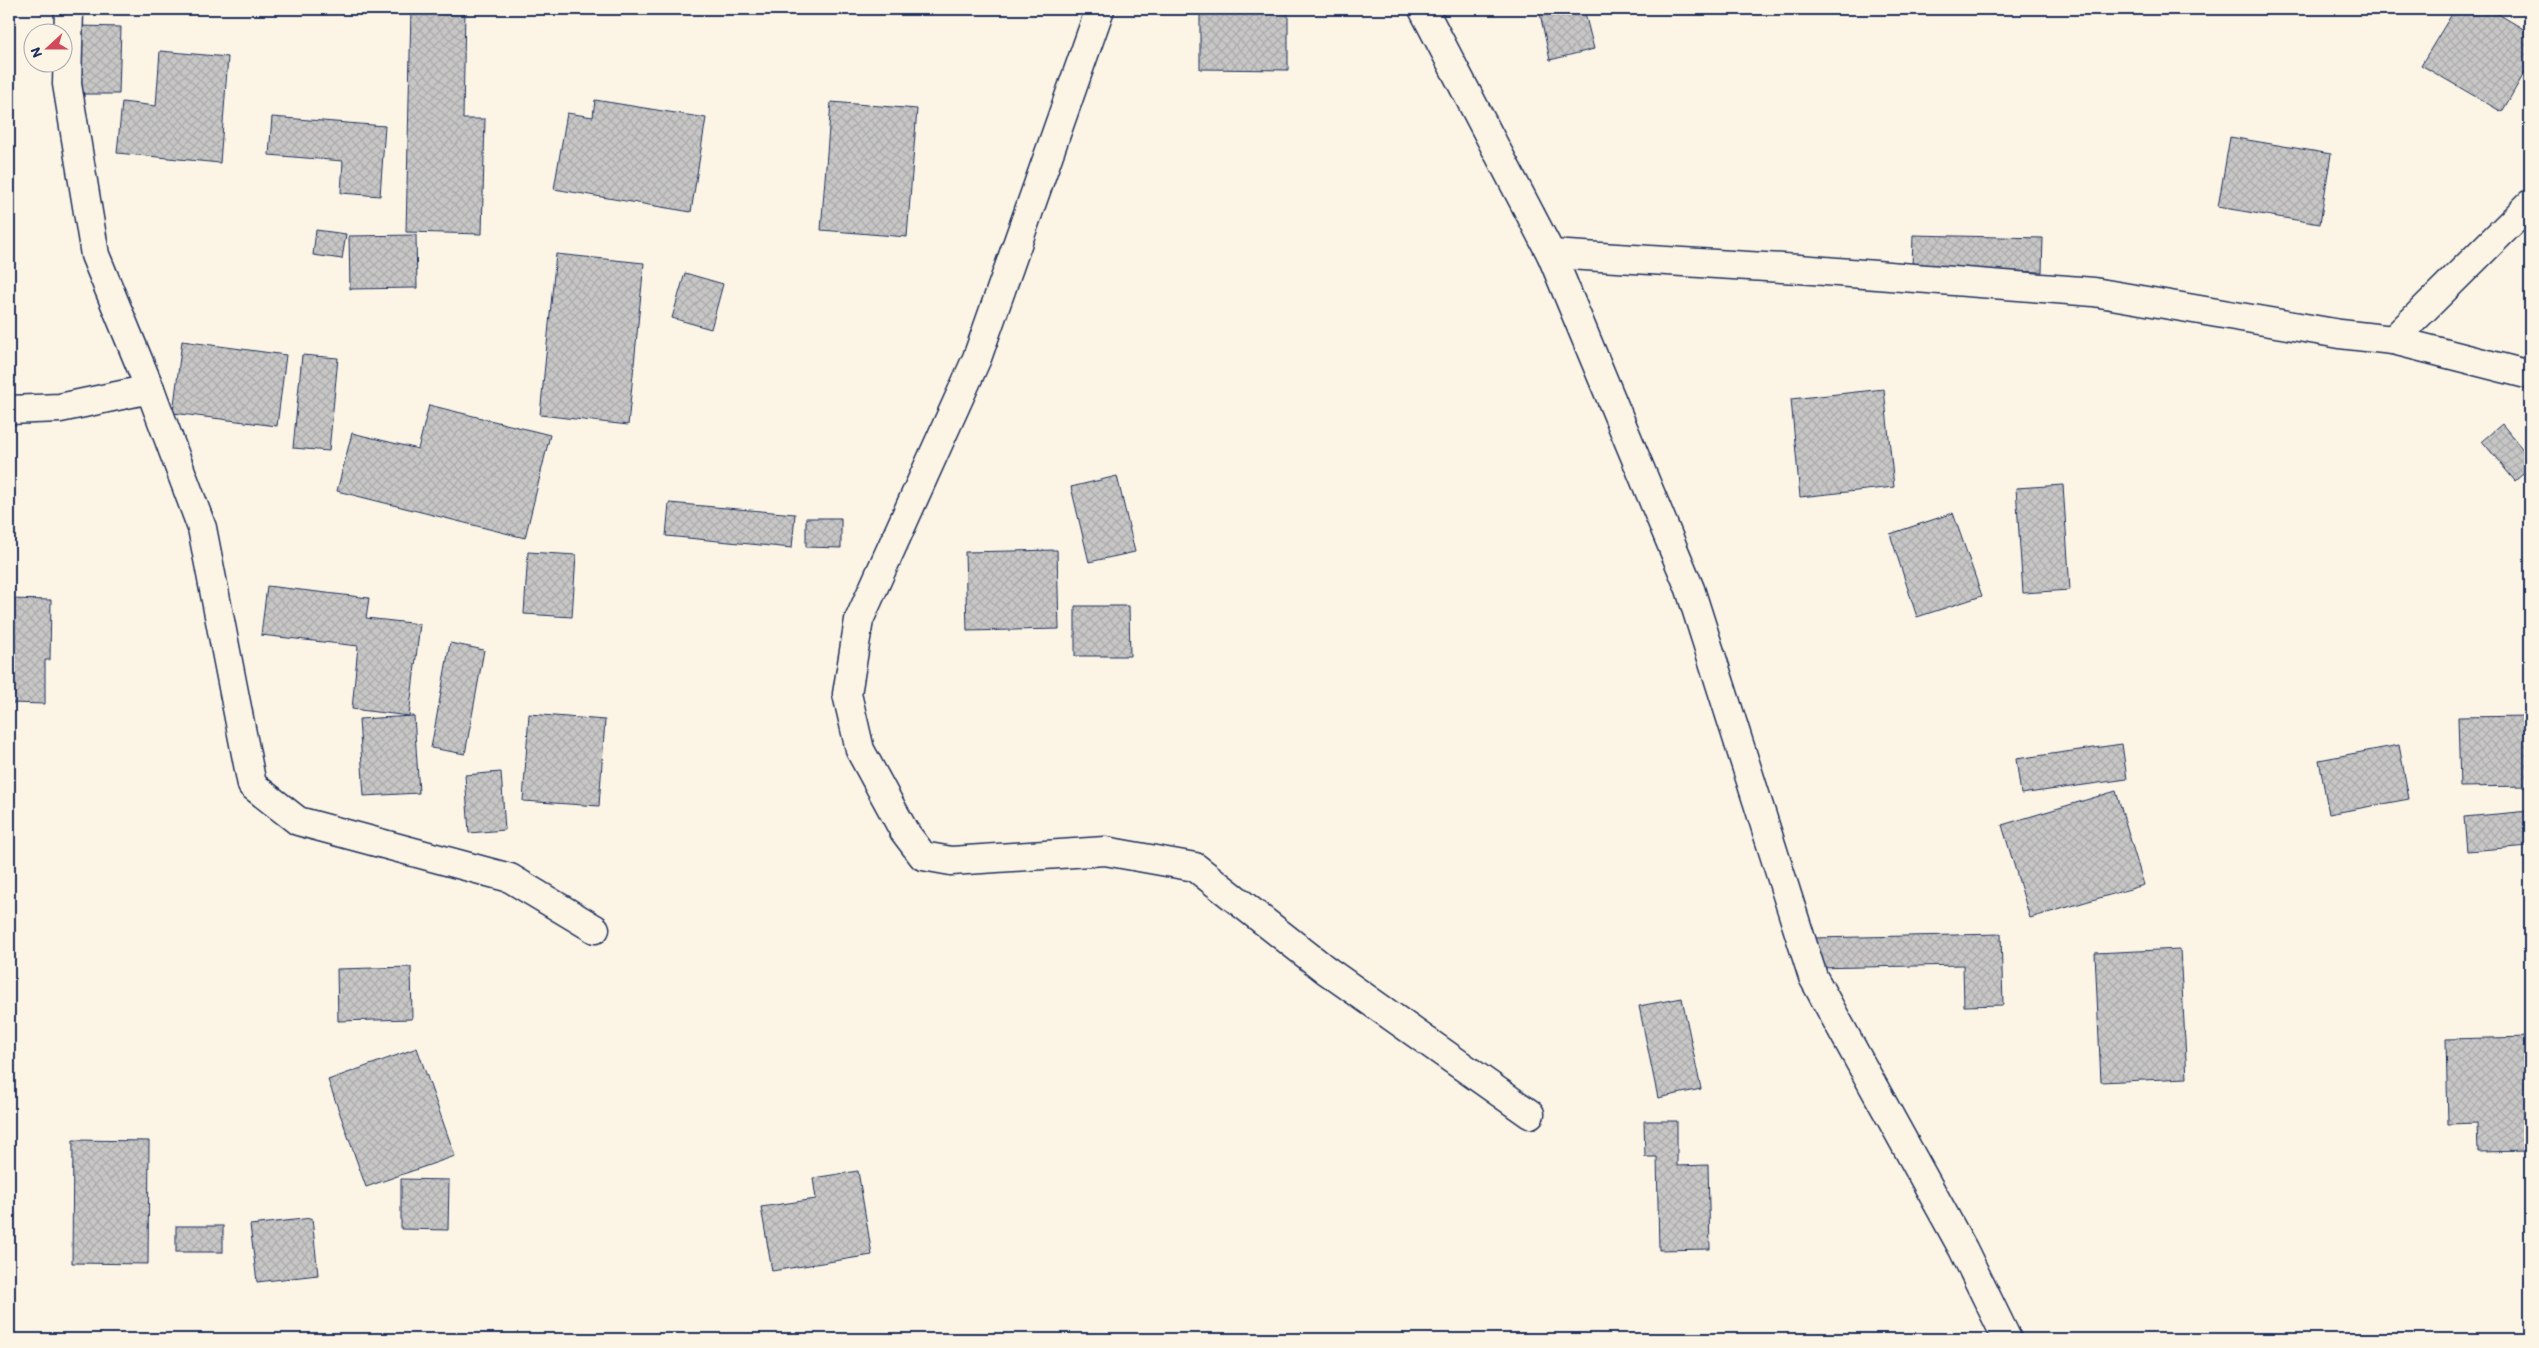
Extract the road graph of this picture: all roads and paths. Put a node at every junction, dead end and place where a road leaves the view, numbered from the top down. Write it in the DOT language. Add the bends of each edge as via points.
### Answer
graph roads {
  1 [pos="69,9"];
  2 [pos="1100,9"];
  3 [pos="1423,9"];
  4 [pos="2530,204"];
  5 [pos="1551,254"];
  6 [pos="2393,340"];
  7 [pos="2530,376"];
  8 [pos="150,389"];
  9 [pos="9,410"];
  10 [pos="595,929"];
  11 [pos="1530,1114"];
  12 [pos="2008,1339"];
  1 -- 8 [label="street" via="67,84 95,255"];
  2 -- 11 [label="street" via="977,358 859,620 847,694 860,750 904,831 923,856 951,861 1105,851 1195,867 1326,970"];
  3 -- 5 [label="street"];
  4 -- 6 [label="street"];
  5 -- 6 [label="street" via="2094,292"];
  5 -- 12 [label="street" via="1690,589 1813,976 1963,1249"];
  6 -- 7 [label="street"];
  8 -- 9 [label="street" via="60,408"];
  8 -- 10 [label="street" via="202,528 252,785 298,821 510,878"];
}
